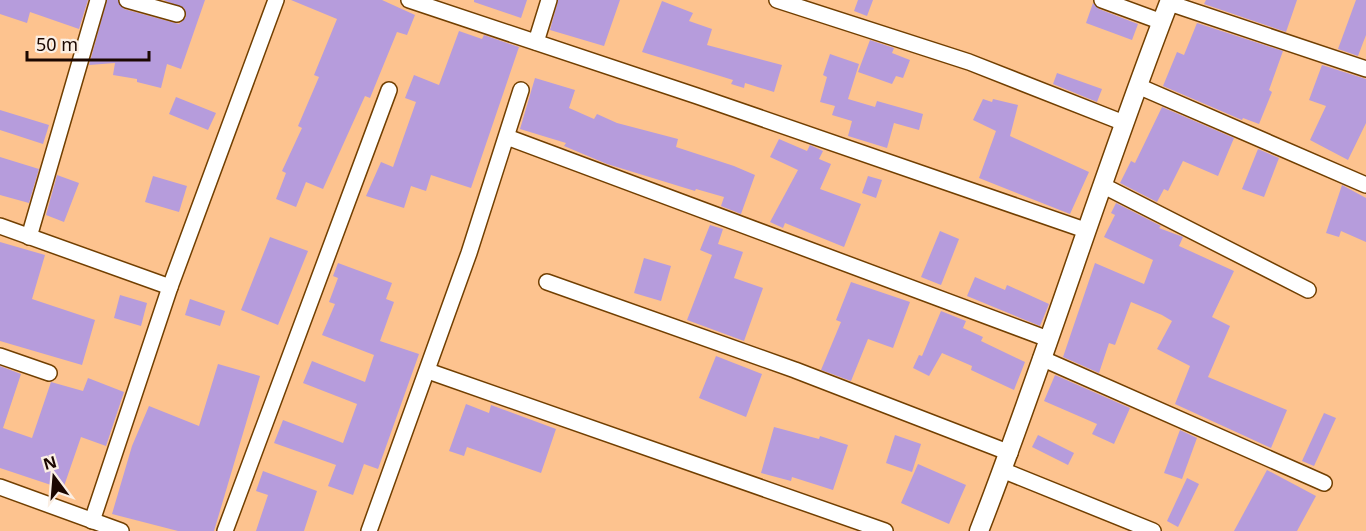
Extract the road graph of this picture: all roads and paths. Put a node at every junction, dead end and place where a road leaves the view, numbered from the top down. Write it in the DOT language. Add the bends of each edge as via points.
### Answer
graph roads {
  1 [pos="98,0"];
  2 [pos="127,0"];
  3 [pos="276,0"];
  4 [pos="410,0"];
  5 [pos="549,0"];
  6 [pos="777,0"];
  7 [pos="1102,0"];
  8 [pos="1169,2"];
  9 [pos="177,14"];
  10 [pos="1162,22"];
  11 [pos="536,42"];
  12 [pos="1366,69"];
  13 [pos="1138,86"];
  14 [pos="389,90"];
  15 [pos="521,90"];
  16 [pos="1124,123"];
  17 [pos="507,137"];
  18 [pos="1102,185"];
  19 [pos="1366,185"];
  20 [pos="0,226"];
  21 [pos="1084,230"];
  22 [pos="29,237"];
  23 [pos="547,282"];
  24 [pos="170,288"];
  25 [pos="1308,290"];
  26 [pos="1048,339"];
  27 [pos="0,356"];
  28 [pos="1041,358"];
  29 [pos="429,371"];
  30 [pos="49,373"];
  31 [pos="1010,453"];
  32 [pos="1002,470"];
  33 [pos="1324,483"];
  34 [pos="0,487"];
  35 [pos="94,524"];
  36 [pos="121,531"];
  37 [pos="225,531"];
  38 [pos="369,531"];
  39 [pos="885,531"];
  40 [pos="979,531"];
  41 [pos="1153,531"];
  1 -- 22 [label="street"];
  2 -- 9 [label="street"];
  3 -- 24 [label="street"];
  4 -- 11 [label="street"];
  5 -- 11 [label="street"];
  6 -- 16 [label="street" via="969,62"];
  7 -- 10 [label="street"];
  8 -- 10 [label="street"];
  8 -- 12 [label="street"];
  10 -- 13 [label="street"];
  11 -- 21 [label="street"];
  13 -- 16 [label="street"];
  13 -- 19 [label="street"];
  14 -- 37 [label="street"];
  15 -- 17 [label="street"];
  16 -- 18 [label="street"];
  17 -- 26 [label="street"];
  17 -- 29 [label="street"];
  18 -- 21 [label="street"];
  18 -- 25 [label="street"];
  20 -- 22 [label="street"];
  21 -- 26 [label="street"];
  22 -- 24 [label="street"];
  23 -- 31 [label="street" via="795,370"];
  24 -- 35 [label="street"];
  26 -- 28 [label="street"];
  27 -- 30 [label="street"];
  28 -- 31 [label="street"];
  28 -- 33 [label="street"];
  29 -- 38 [label="street"];
  29 -- 39 [label="street"];
  31 -- 32 [label="street"];
  32 -- 40 [label="street"];
  32 -- 41 [label="street"];
  34 -- 35 [label="street"];
  35 -- 36 [label="street"];
}
